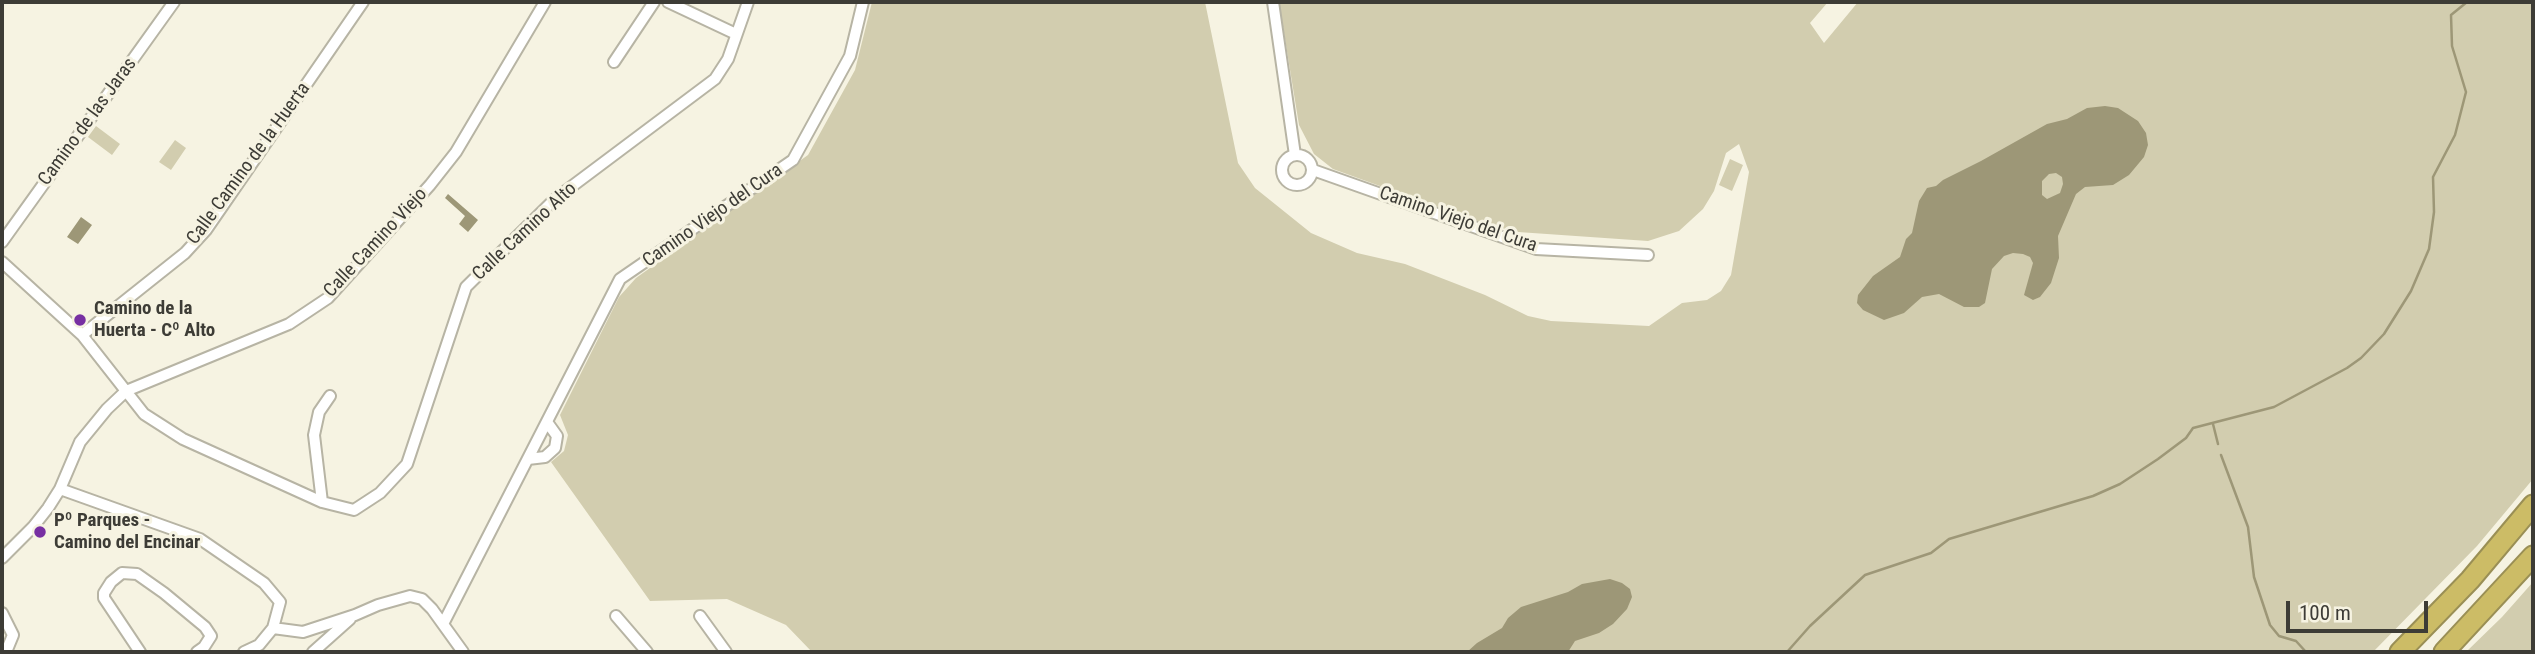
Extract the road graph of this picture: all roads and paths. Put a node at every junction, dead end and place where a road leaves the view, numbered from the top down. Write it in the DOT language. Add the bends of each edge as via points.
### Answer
graph roads {
  1 [pos="174,2"];
  2 [pos="363,2"];
  3 [pos="545,2"];
  4 [pos="654,2"];
  5 [pos="668,2"];
  6 [pos="748,2"];
  7 [pos="863,2"];
  8 [pos="1273,2"];
  9 [pos="736,34"];
  10 [pos="614,62"];
  11 [pos="1294,155"];
  12 [pos="1313,170"];
  13 [pos="2,242"];
  14 [pos="1648,255"];
  15 [pos="2,261"];
  16 [pos="82,335"];
  17 [pos="126,391"];
  18 [pos="330,396"];
  19 [pos="547,422"];
  20 [pos="528,459"];
  21 [pos="60,489"];
  22 [pos="322,502"];
  23 [pos="2533,505"];
  24 [pos="2533,556"];
  25 [pos="2,558"];
  26 [pos="2,613"];
  27 [pos="355,615"];
  28 [pos="616,616"];
  29 [pos="700,616"];
  30 [pos="443,624"];
  31 [pos="273,628"];
  32 [pos="8,648"];
  33 [pos="140,652"];
  34 [pos="197,652"];
  35 [pos="244,652"];
  36 [pos="313,652"];
  37 [pos="463,652"];
  38 [pos="647,652"];
  39 [pos="726,652"];
  40 [pos="2400,652"];
  41 [pos="2444,652"];
  1 -- 13 [label="street, Camino de las Jaras"];
  2 -- 16 [label="street, Calle Camino de la Huerta" via="206,230 185,253"];
  3 -- 17 [label="street, Calle Camino Viejo" via="456,152 328,298 289,324"];
  4 -- 10 [label="street"];
  5 -- 9 [label="street"];
  6 -- 9 [label="street, Calle Camino Alto"];
  7 -- 19 [label="street, Camino Viejo del Cura" via="849,56 793,160 620,279"];
  8 -- 11 [label="street"];
  9 -- 22 [label="street, Calle Camino Alto" via="715,79 555,199 466,287 407,464 380,493 354,510"];
  11 -- 12 [label="street" via="1307,158"];
  11 -- 12 [label="street" via="1285,160 1285,180 1294,185 1304,183"];
  12 -- 14 [label="street, Camino Viejo del Cura" via="1536,249"];
  15 -- 16 [label="street, Calle Camino Alto"];
  16 -- 17 [label="street, Calle Camino Alto"];
  17 -- 21 [label="street" via="80,442"];
  17 -- 22 [label="street, Calle Camino Alto" via="144,414 183,439"];
  18 -- 22 [label="street" via="318,412 314,435"];
  19 -- 20 [label="street, Camino Viejo del Cura"];
  19 -- 20 [label="street" via="557,436 555,448 545,457"];
  20 -- 30 [label="street, Camino Viejo del Cura"];
  21 -- 25 [label="street" via="33,527"];
  21 -- 31 [label="street" via="200,539 264,583 280,602"];
  23 -- 40 [label="highway" via="2470,580"];
  24 -- 41 [label="highway"];
  26 -- 32 [label="street" via="13,635"];
  27 -- 30 [label="street" via="410,596 422,599"];
  27 -- 31 [label="street" via="303,632"];
  27 -- 36 [label="street"];
  28 -- 38 [label="street"];
  29 -- 39 [label="street"];
  30 -- 37 [label="street"];
  31 -- 35 [label="street" via="259,645"];
  33 -- 34 [label="street" via="104,598 122,573 137,574 205,627 211,636"];
}
